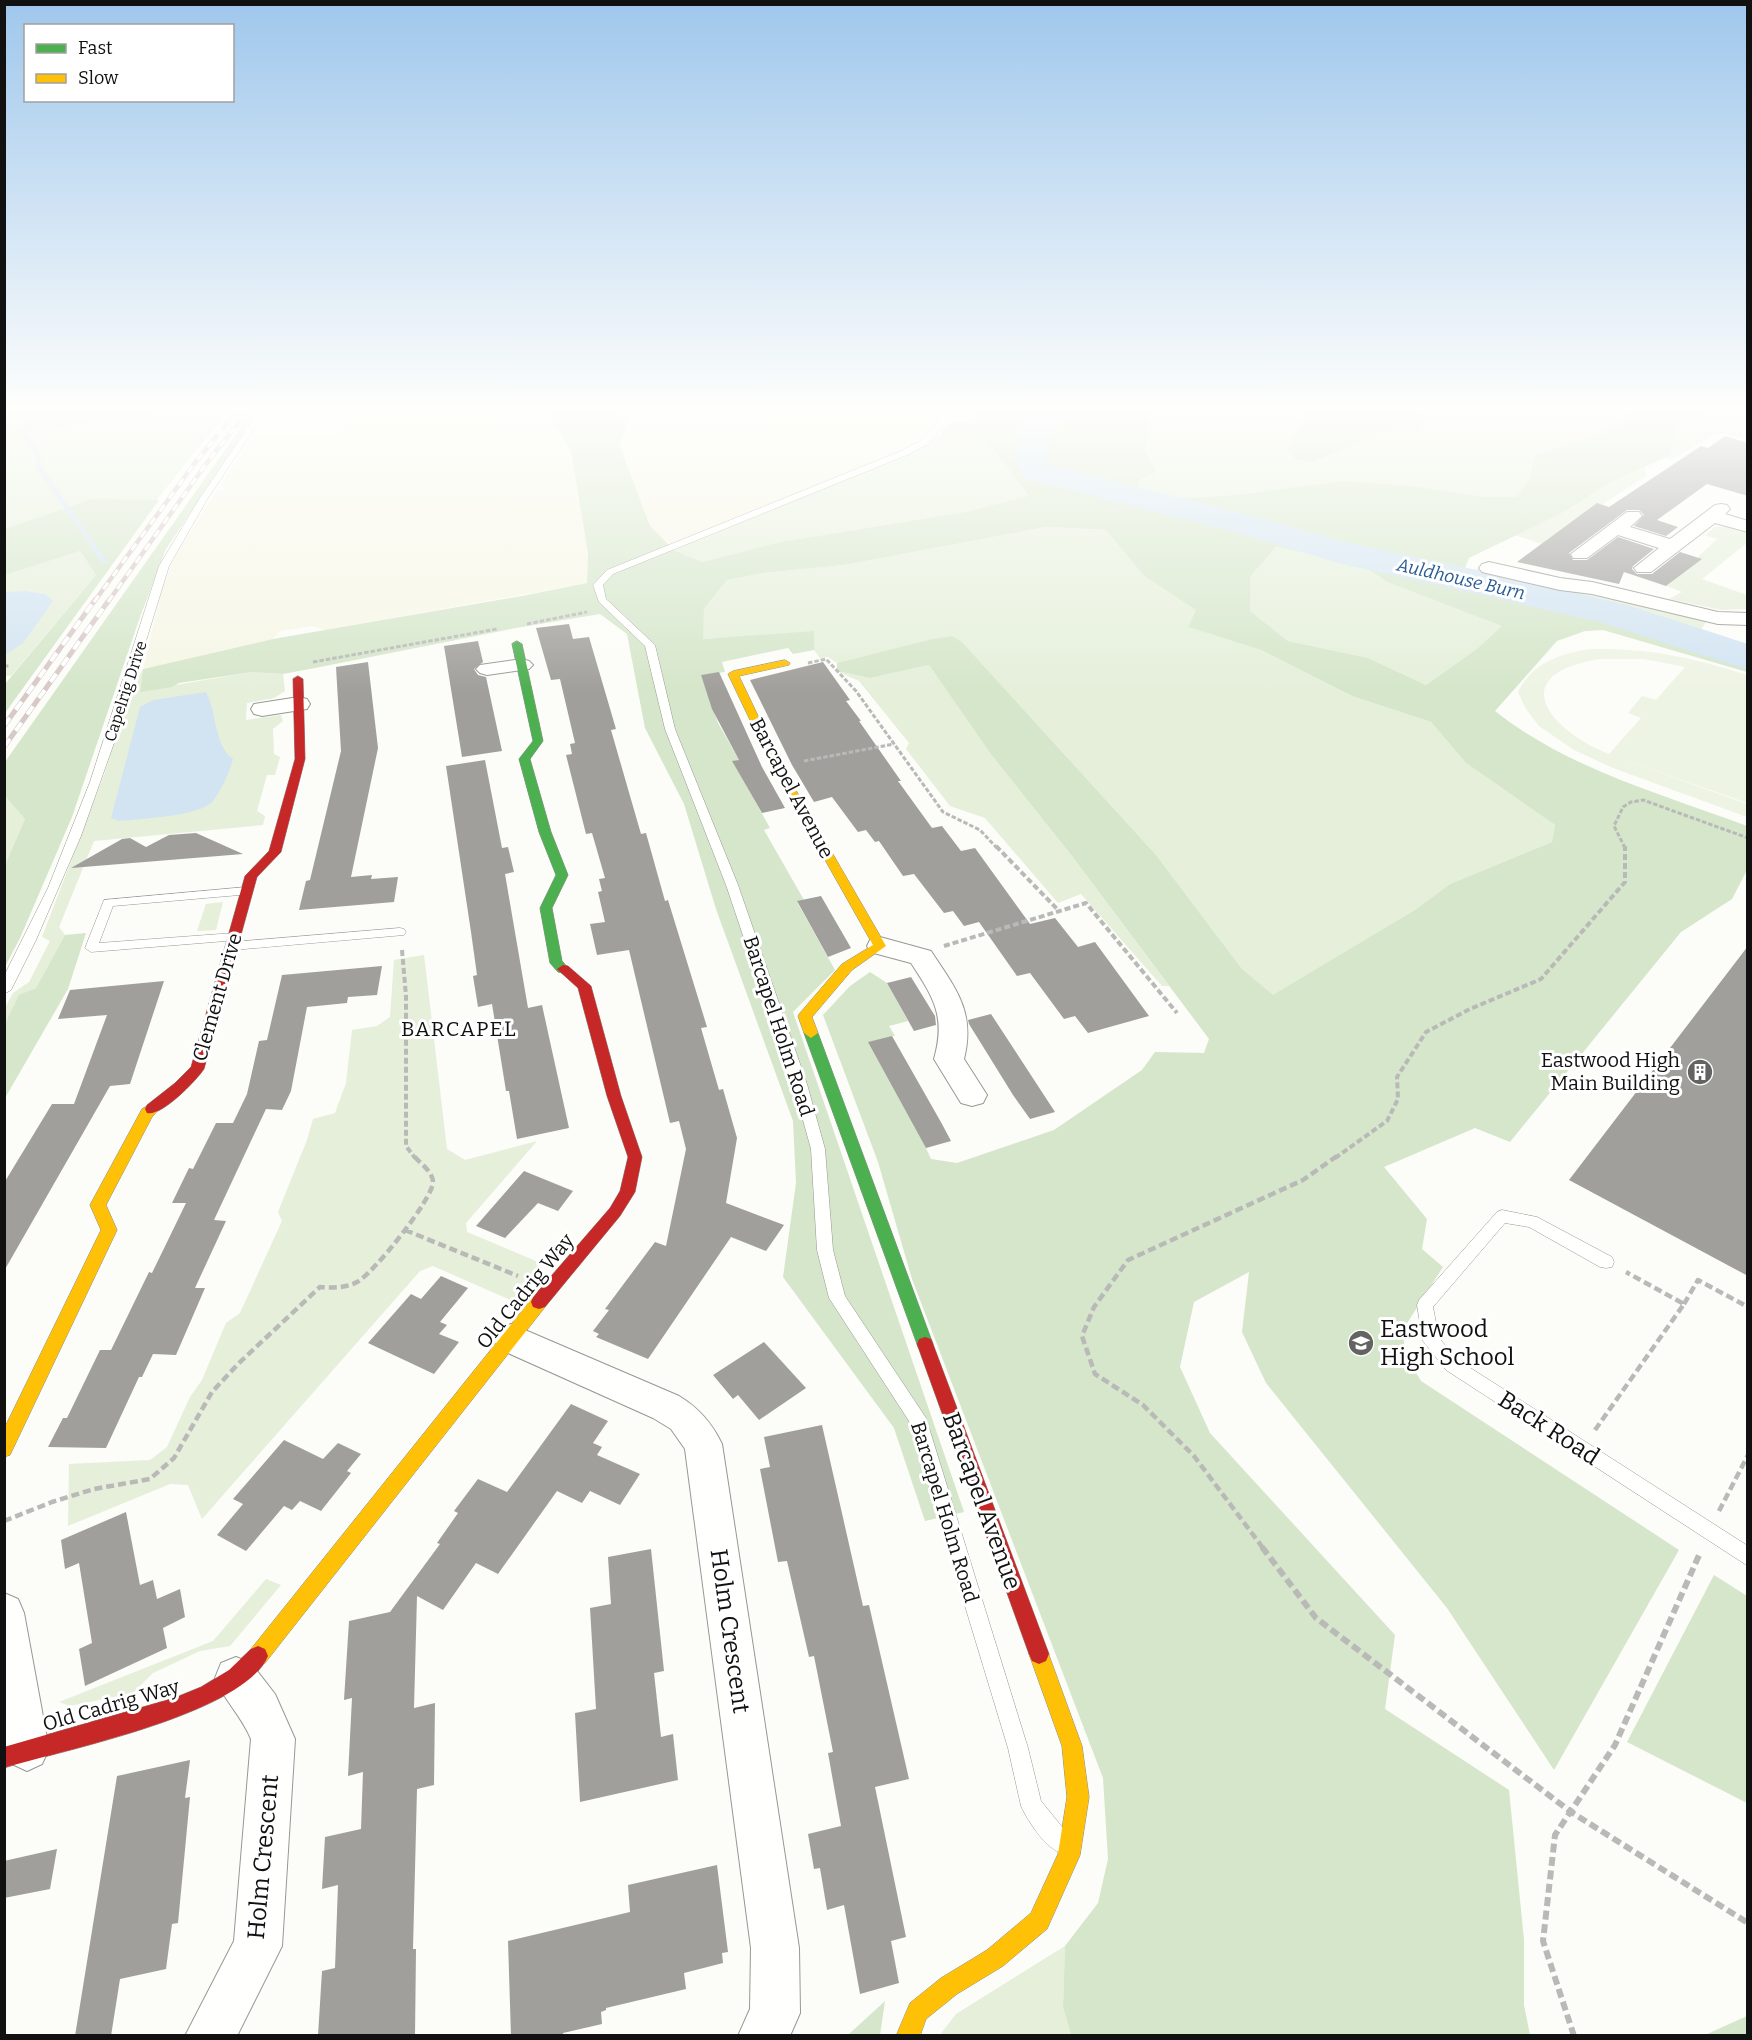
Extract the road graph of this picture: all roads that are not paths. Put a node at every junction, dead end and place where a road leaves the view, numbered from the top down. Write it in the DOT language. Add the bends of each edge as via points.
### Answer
graph roads {
  1 [pos="203,501"];
  2 [pos="785,501"];
  3 [pos="1633,516"];
  4 [pos="1748,527"];
  5 [pos="1618,529"];
  6 [pos="1673,546"];
  7 [pos="1581,554"];
  8 [pos="1490,568"];
  9 [pos="1644,584"];
  10 [pos="1748,619"];
  11 [pos="517,644"];
  12 [pos="785,663"];
  13 [pos="522,665"];
  14 [pos="487,669"];
  15 [pos="298,679"];
  16 [pos="299,704"];
  17 [pos="262,709"];
  18 [pos="247,891"];
  19 [pos="400,932"];
  20 [pos="234,941"];
  21 [pos="880,946"];
  22 [pos="4,990"];
  23 [pos="972,1095"];
  24 [pos="1606,1262"];
  25 [pos="511,1339"];
  26 [pos="4,1449"];
  27 [pos="1748,1557"];
  28 [pos="4,1613"];
  29 [pos="236,1678"];
  30 [pos="16,1754"];
  31 [pos="1069,1854"];
  32 [pos="210,2036"];
  33 [pos="763,2036"];
  34 [pos="908,2036"];
  1 -- 22 [label="lane, Capelrig Drive" via="164,566 84,813 28,946"];
  2 -- 31 [label="lane, Barcapel Holm Road" via="610,572 598,585 602,600 650,645 670,729 732,885 800,1084 818,1149 825,1250 837,1298 917,1418 1018,1748 1032,1806"];
  3 -- 5 [label="street"];
  4 -- 6 [label="street" via="1717,513"];
  5 -- 6 [label="street"];
  5 -- 7 [label="street"];
  6 -- 9 [label="street"];
  8 -- 9 [label="street"];
  9 -- 10 [label="street" via="1718,618"];
  11 -- 13 [label="street, Old Cadrig Way"];
  12 -- 21 [label="street, Barcapel Avenue" via="733,674 777,766"];
  13 -- 14 [label="street"];
  13 -- 25 [label="street, Old Cadrig Way" via="538,741 524,759 544,832 562,875 546,908 556,963 584,986 635,1157 627,1192 615,1212"];
  15 -- 16 [label="street, Clement Drive"];
  16 -- 17 [label="street"];
  16 -- 18 [label="street, Clement Drive" via="297,771 274,852 251,876"];
  18 -- 20 [label="street, Clement Drive"];
  18 -- 20 [label="lane" via="108,903 91,948"];
  19 -- 20 [label="lane"];
  20 -- 26 [label="street, Clement Drive" via="197,1069 189,1082 147,1113 98,1205 109,1230"];
  21 -- 23 [label="street" via="921,957 954,1011 956,1040 949,1059"];
  21 -- 31 [label="street, Barcapel Avenue" via="847,967 805,1016 1072,1746 1078,1797"];
  24 -- 27 [label="lane, Back Road" via="1532,1221 1502,1216 1425,1305 1431,1341 1452,1365"];
  25 -- 29 [label="street, Old Cadrig Way" via="304,1601"];
  25 -- 33 [label="street, Holm Crescent" via="666,1407 684,1418 703,1444 775,1948 775,2013"];
  28 -- 30 [label="street"];
  29 -- 30 [label="street, Old Cadrig Way" via="199,1700 143,1721"];
  29 -- 32 [label="street, Holm Crescent" via="260,1709 273,1738 260,1923 258,1946"];
  31 -- 34 [label="street, Barcapel Avenue" via="1039,1921 995,1958 949,1986 918,2011"];
}
